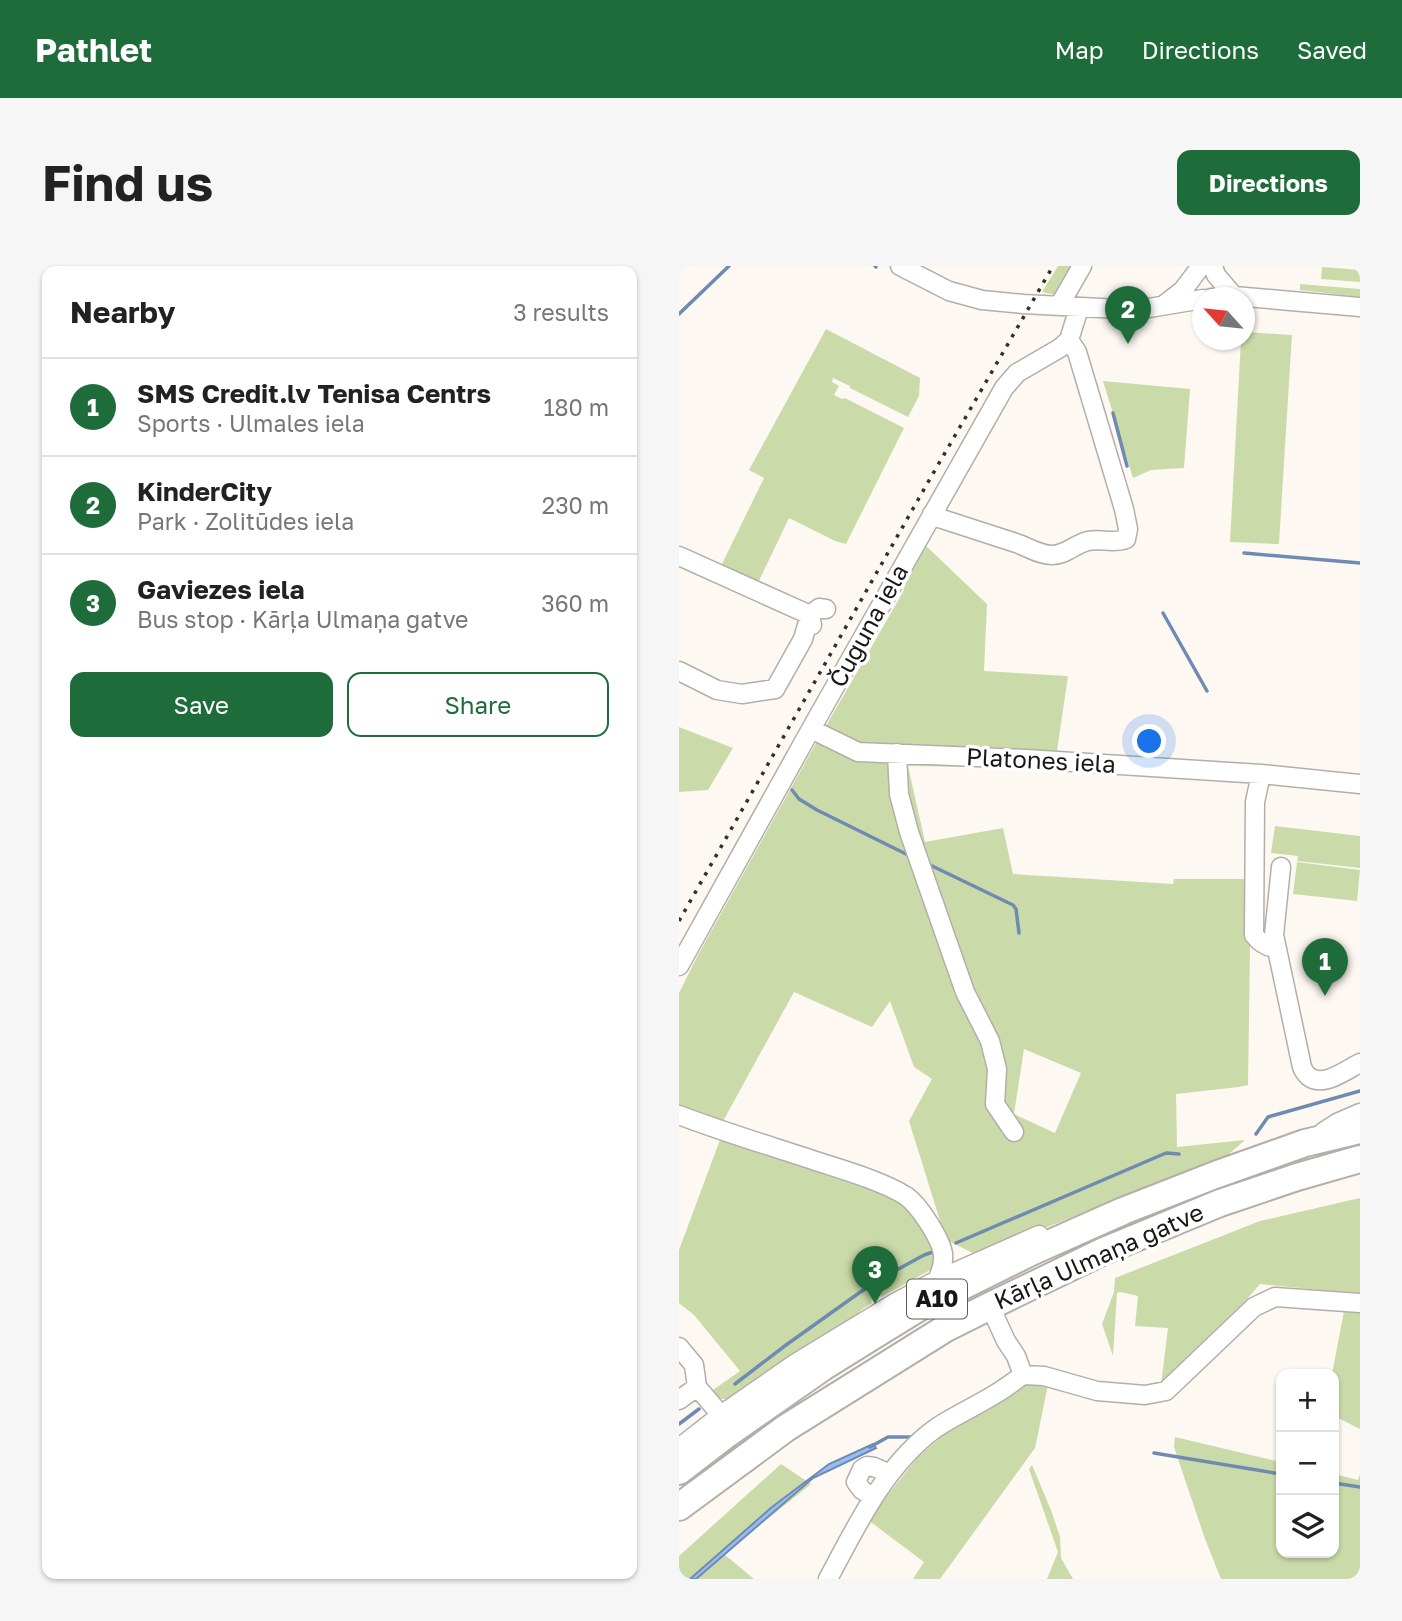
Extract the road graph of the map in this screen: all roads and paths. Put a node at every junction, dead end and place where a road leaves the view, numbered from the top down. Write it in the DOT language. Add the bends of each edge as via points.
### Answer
graph roads {
  1 [pos="900,266"];
  2 [pos="1081,266"];
  3 [pos="1201,266"];
  4 [pos="1213,266"];
  5 [pos="1226,287"];
  6 [pos="1255,298"];
  7 [pos="1192,301"];
  8 [pos="1164,305"];
  9 [pos="1059,306"];
  10 [pos="1079,307"];
  11 [pos="1360,307"];
  12 [pos="1069,340"];
  13 [pos="932,514"];
  14 [pos="679,556"];
  15 [pos="679,671"];
  16 [pos="811,729"];
  17 [pos="897,753"];
  18 [pos="1261,774"];
  19 [pos="1360,784"];
  20 [pos="1281,867"];
  21 [pos="1276,948"];
  22 [pos="679,965"];
  23 [pos="1360,1063"];
  24 [pos="1360,1113"];
  25 [pos="679,1115"];
  26 [pos="1360,1130"];
  27 [pos="1014,1132"];
  28 [pos="1305,1143"];
  29 [pos="1360,1159"];
  30 [pos="1123,1211"];
  31 [pos="937,1280"];
  32 [pos="1360,1303"];
  33 [pos="990,1306"];
  34 [pos="679,1347"];
  35 [pos="1023,1375"];
  36 [pos="697,1387"];
  37 [pos="679,1400"];
  38 [pos="721,1415"];
  39 [pos="679,1448"];
  40 [pos="679,1471"];
  41 [pos="890,1474"];
  42 [pos="873,1497"];
  43 [pos="679,1507"];
  44 [pos="828,1579"];
  1 -- 9 [label="street" via="949,291 982,300"];
  2 -- 9 [label="street"];
  3 -- 8 [label="street"];
  4 -- 5 [label="street"];
  6 -- 11 [label="street"];
  7 -- 8 [label="street"];
  8 -- 10 [label="street"];
  9 -- 10 [label="street"];
  10 -- 12 [label="street"];
  12 -- 13 [label="street, Čuguna iela" via="1017,373 1004,388"];
  12 -- 13 [label="street" via="1077,352 1124,509 1126,539 1085,542 1051,555"];
  13 -- 16 [label="street, Čuguna iela"];
  14 -- 15 [label="street" via="812,616 775,689 742,694 717,690"];
  16 -- 17 [label="street, Platones iela" via="858,751"];
  16 -- 22 [label="street, Čuguna iela"];
  17 -- 18 [label="street, Platones iela"];
  17 -- 27 [label="street" via="899,794 909,832 965,992 989,1041 997,1069 995,1104"];
  18 -- 19 [label="street, Platones iela"];
  18 -- 21 [label="street" via="1255,802 1254,935"];
  20 -- 21 [label="street"];
  21 -- 23 [label="street" via="1302,1067 1308,1076 1326,1080"];
  24 -- 28 [label="street"];
  25 -- 31 [label="street" via="841,1169 908,1197 923,1213 940,1245 942,1270"];
  26 -- 28 [label="highway, Kārļa Ulmaņa gatve / A10"];
  28 -- 30 [label="highway, Kārļa Ulmaņa gatve / A10"];
  29 -- 33 [label="highway, Kārļa Ulmaņa gatve / A10" via="1220,1203 1104,1251"];
  30 -- 31 [label="street" via="1066,1223"];
  30 -- 40 [label="highway, Kārļa Ulmaņa gatve / A10" via="920,1307 823,1367"];
  31 -- 38 [label="street" via="796,1363"];
  32 -- 35 [label="street" via="1275,1297 1254,1307 1166,1391 1145,1395 1097,1391"];
  33 -- 35 [label="street"];
  33 -- 43 [label="highway, Kārļa Ulmaņa gatve / A10" via="946,1328 786,1427"];
  34 -- 36 [label="street" via="694,1365"];
  35 -- 41 [label="street" via="937,1427"];
  36 -- 37 [label="street"];
  36 -- 38 [label="street"];
  38 -- 39 [label="street"];
  41 -- 42 [label="street"];
  41 -- 42 [label="street" via="874,1467 862,1469 858,1485"];
  42 -- 44 [label="street"];
}
